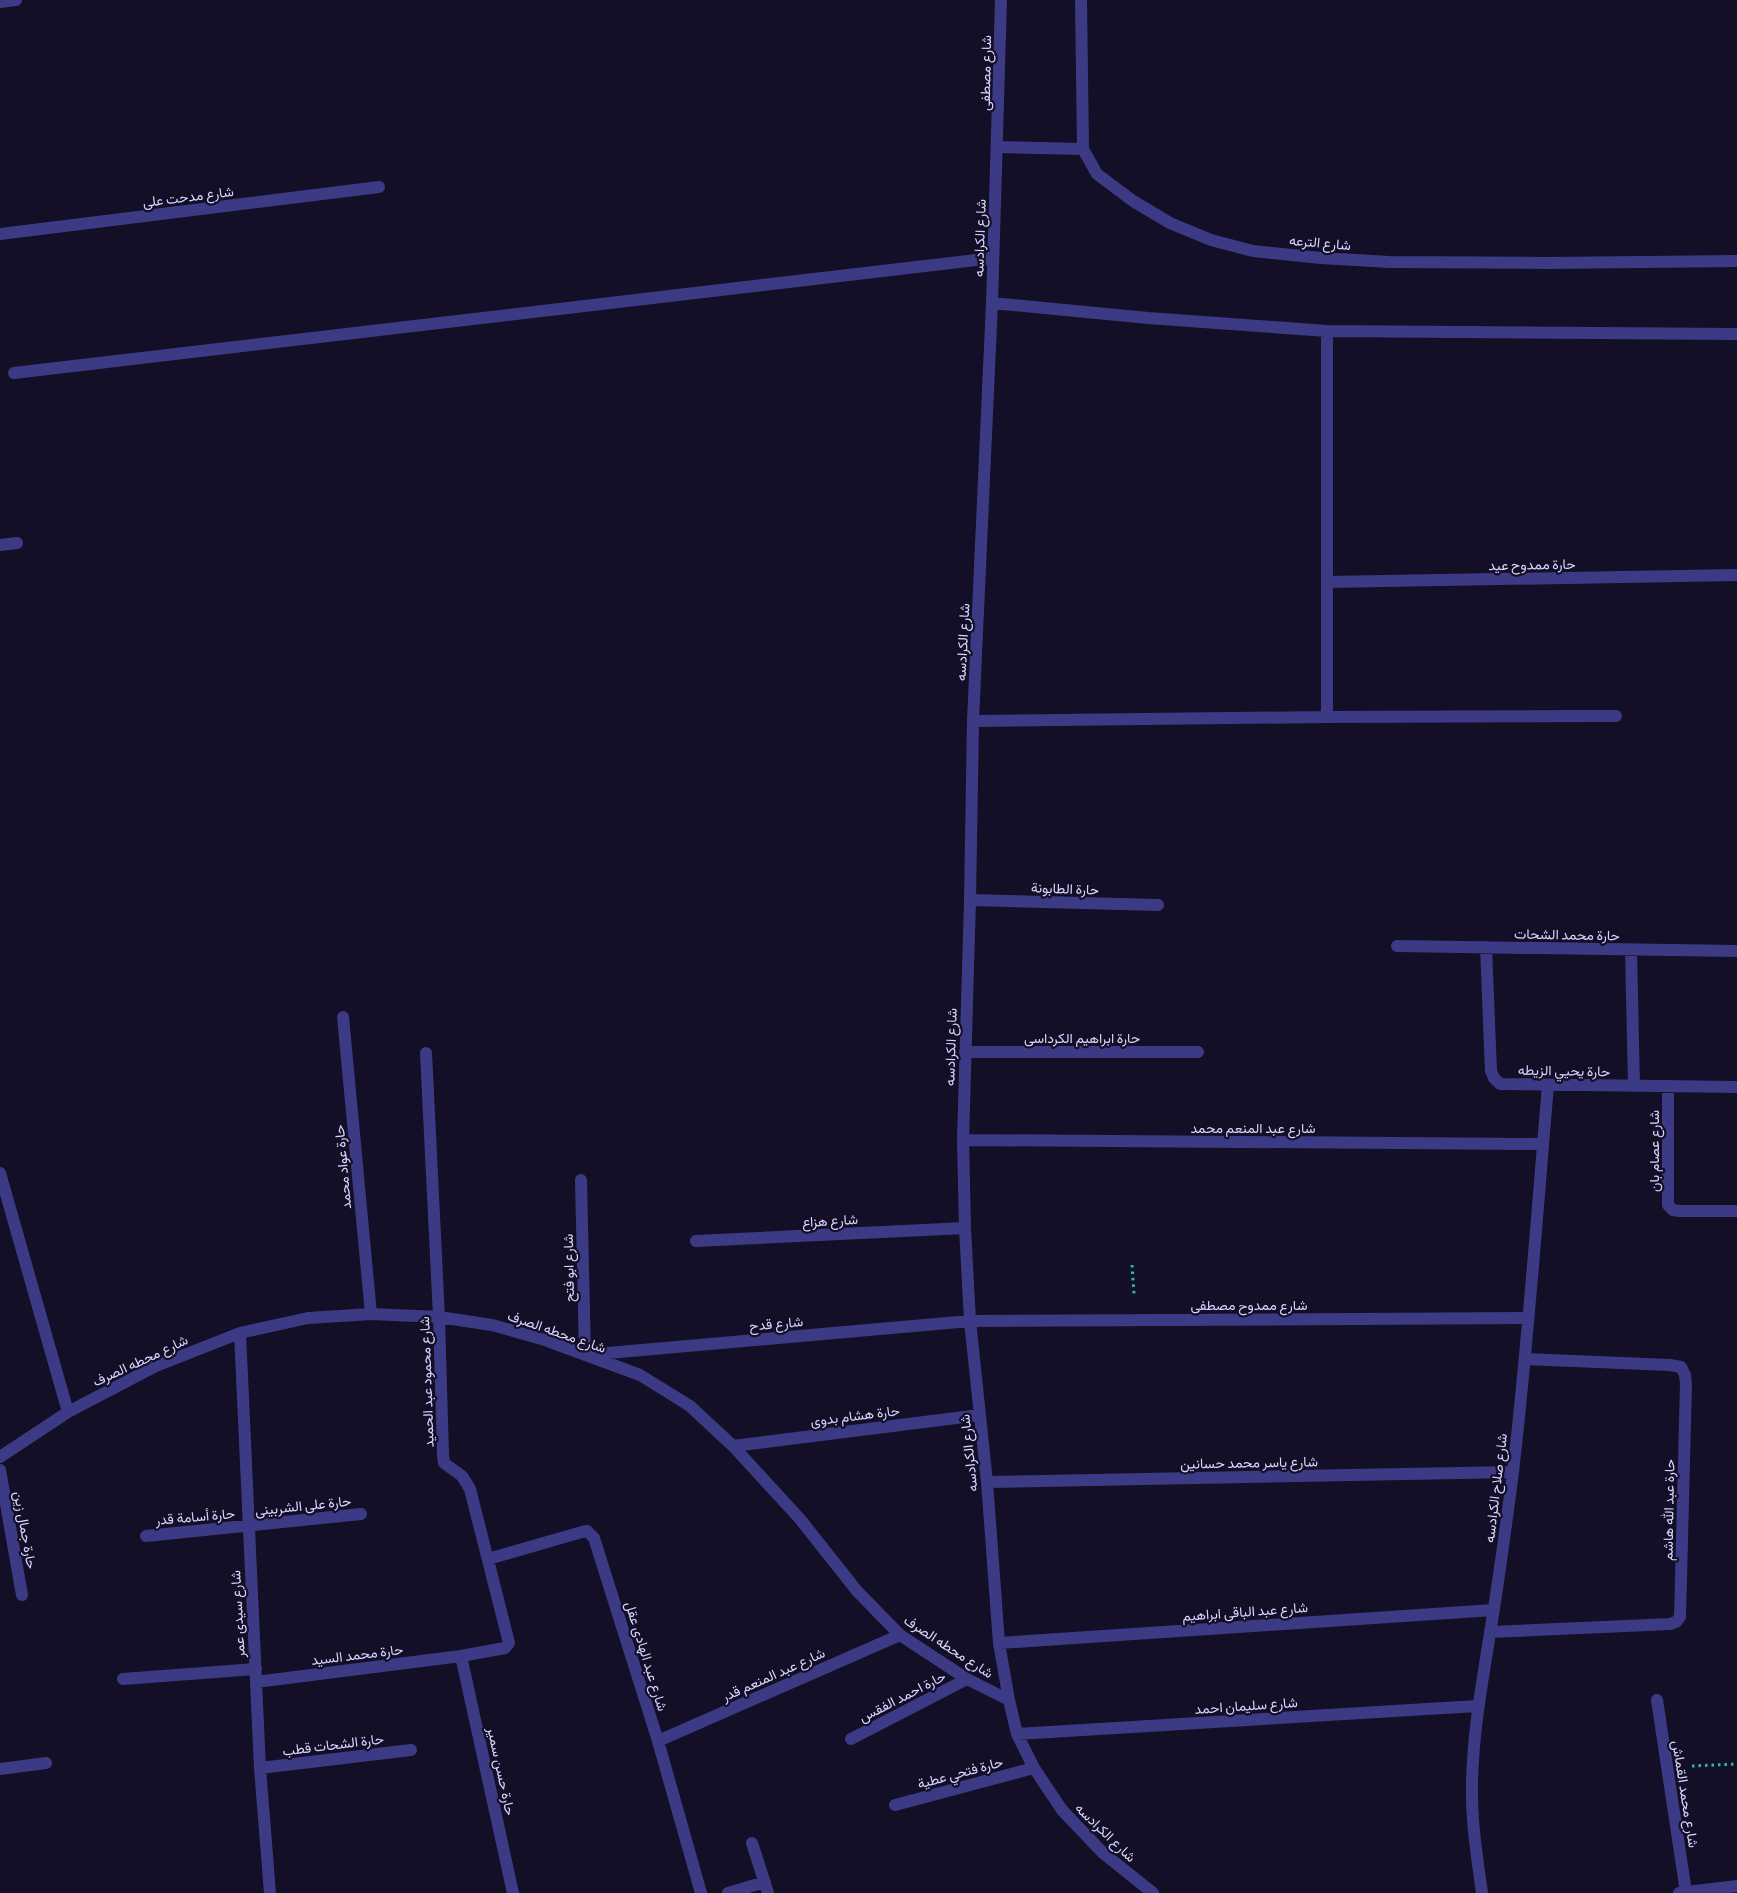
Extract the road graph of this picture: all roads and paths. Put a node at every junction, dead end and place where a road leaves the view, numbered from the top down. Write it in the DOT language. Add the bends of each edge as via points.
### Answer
graph roads {
  1 [pos="16,0"];
  2 [pos="1001,0"];
  3 [pos="1081,0"];
  4 [pos="0,2"];
  5 [pos="998,147"];
  6 [pos="1083,149"];
  7 [pos="379,188"];
  8 [pos="0,234"];
  9 [pos="993,258"];
  10 [pos="1737,261"];
  11 [pos="992,303"];
  12 [pos="1327,331"];
  13 [pos="1737,334"];
  14 [pos="14,373"];
  15 [pos="17,543"];
  16 [pos="0,545"];
  17 [pos="1737,575"];
  18 [pos="1327,582"];
  19 [pos="1616,716"];
  20 [pos="1327,717"];
  21 [pos="973,721"];
  22 [pos="970,900"];
  23 [pos="1158,905"];
  24 [pos="1397,946"];
  25 [pos="1486,948"];
  26 [pos="1631,950"];
  27 [pos="1737,951"];
  28 [pos="344,1017"];
  29 [pos="965,1052"];
  30 [pos="1198,1052"];
  31 [pos="426,1053"];
  32 [pos="1548,1085"];
  33 [pos="1634,1086"];
  34 [pos="1668,1086"];
  35 [pos="1737,1087"];
  36 [pos="963,1140"];
  37 [pos="1543,1144"];
  38 [pos="0,1173"];
  39 [pos="581,1180"];
  40 [pos="1737,1211"];
  41 [pos="965,1228"];
  42 [pos="696,1241"];
  43 [pos="371,1314"];
  44 [pos="439,1317"];
  45 [pos="1528,1318"];
  46 [pos="970,1321"];
  47 [pos="240,1332"];
  48 [pos="585,1355"];
  49 [pos="1525,1359"];
  50 [pos="68,1412"];
  51 [pos="980,1415"];
  52 [pos="733,1446"];
  53 [pos="0,1457"];
  54 [pos="0,1470"];
  55 [pos="1513,1472"];
  56 [pos="987,1482"];
  57 [pos="361,1514"];
  58 [pos="248,1526"];
  59 [pos="146,1536"];
  60 [pos="488,1559"];
  61 [pos="22,1595"];
  62 [pos="1493,1610"];
  63 [pos="1490,1632"];
  64 [pos="900,1635"];
  65 [pos="999,1643"];
  66 [pos="461,1656"];
  67 [pos="256,1669"];
  68 [pos="123,1679"];
  69 [pos="967,1679"];
  70 [pos="256,1682"];
  71 [pos="1009,1700"];
  72 [pos="1657,1700"];
  73 [pos="1477,1706"];
  74 [pos="1017,1734"];
  75 [pos="851,1740"];
  76 [pos="658,1741"];
  77 [pos="410,1750"];
  78 [pos="46,1762"];
  79 [pos="1737,1764"];
  80 [pos="1666,1767"];
  81 [pos="260,1768"];
  82 [pos="1034,1768"];
  83 [pos="0,1769"];
  84 [pos="895,1805"];
  85 [pos="752,1843"];
  86 [pos="1737,1886"];
  87 [pos="766,1888"];
  88 [pos="1682,1892"];
  89 [pos="270,1893"];
  90 [pos="513,1893"];
  91 [pos="702,1893"];
  92 [pos="728,1893"];
  93 [pos="1152,1893"];
  94 [pos="1482,1893"];
  1 -- 4 [label="street"];
  2 -- 5 [label="street, شارع مصطفى"];
  3 -- 6 [label="street, شارع الترعه"];
  5 -- 6 [label="street"];
  5 -- 9 [label="street, شارع الكرادسه"];
  6 -- 10 [label="street, شارع الترعه" via="1097,174 1140,205 1170,223 1211,240 1253,251 1389,262"];
  7 -- 8 [label="street, شارع مدحت على"];
  9 -- 11 [label="street, شارع الكرادسه"];
  9 -- 14 [label="street"];
  11 -- 12 [label="street"];
  11 -- 21 [label="street, شارع الكرادسه"];
  12 -- 13 [label="street"];
  12 -- 18 [label="street"];
  15 -- 16 [label="street"];
  17 -- 18 [label="street, حارة ممدوح عيد"];
  18 -- 20 [label="street"];
  19 -- 20 [label="street"];
  20 -- 21 [label="street"];
  21 -- 22 [label="street, شارع الكرادسه"];
  22 -- 23 [label="street, حارة الطابونة"];
  22 -- 29 [label="street, شارع الكرادسه"];
  24 -- 25 [label="street, حارة محمد الشحات"];
  25 -- 26 [label="street, حارة محمد الشحات"];
  25 -- 32 [label="street, حارة يحيي الزيطه" via="1491,1072 1500,1084"];
  26 -- 27 [label="street, حارة محمد الشحات"];
  26 -- 33 [label="street"];
  28 -- 43 [label="street, حارة عواد محمد"];
  29 -- 30 [label="street, حارة ابراهيم الكرداسى"];
  29 -- 36 [label="street, شارع الكرادسه"];
  31 -- 44 [label="street, شارع محمود عبد الحميد"];
  32 -- 33 [label="street, حارة يحيي الزيطه"];
  32 -- 37 [label="street, شارع صلاح الكرادسه"];
  33 -- 34 [label="street, حارة يحيي الزيطه"];
  34 -- 35 [label="street, حارة يحيي الزيطه"];
  34 -- 40 [label="street, شارع عصام بان" via="1668,1206 1680,1211"];
  36 -- 37 [label="street, شارع عبد المنعم محمد"];
  36 -- 41 [label="street, شارع الكرادسه"];
  37 -- 45 [label="street, شارع صلاح الكرادسه"];
  38 -- 50 [label="street"];
  39 -- 48 [label="street, شارع ابو فتح"];
  41 -- 42 [label="street, شارع هزاع"];
  41 -- 46 [label="street, شارع الكرادسه"];
  43 -- 44 [label="street, شارع محطه الصرف"];
  43 -- 47 [label="street, شارع محطه الصرف" via="308,1318"];
  44 -- 48 [label="street, شارع محطه الصرف" via="492,1325"];
  44 -- 60 [label="street, شارع محمود عبد الحميد" via="442,1455 444,1463 466,1482"];
  45 -- 46 [label="street, شارع ممدوح مصطفى"];
  45 -- 49 [label="street, شارع صلاح الكرادسه"];
  46 -- 48 [label="street, شارع قدح"];
  46 -- 51 [label="street, شارع الكرادسه"];
  47 -- 50 [label="street, شارع محطه الصرف" via="156,1366"];
  47 -- 58 [label="street, شارع سيدى عمر"];
  48 -- 52 [label="street, شارع محطه الصرف" via="640,1376 690,1406"];
  49 -- 55 [label="street, شارع صلاح الكرادسه"];
  49 -- 63 [label="street, حارة عبد الله هاشم" via="1681,1367 1686,1384 1680,1618 1670,1624"];
  50 -- 53 [label="street, شارع محطه الصرف"];
  51 -- 52 [label="street, حارة هشام بدوى"];
  51 -- 56 [label="street, شارع الكرادسه"];
  52 -- 64 [label="street, شارع محطه الصرف" via="800,1519 857,1591"];
  54 -- 61 [label="street, حارة جمال زين"];
  55 -- 56 [label="street, شارع ياسر محمد حسانين"];
  55 -- 62 [label="street, شارع صلاح الكرادسه"];
  56 -- 65 [label="street, شارع الكرادسه"];
  57 -- 58 [label="street, حارة على الشربينى"];
  58 -- 59 [label="street, حارة أسامة قدر"];
  58 -- 67 [label="street, شارع سيدى عمر"];
  60 -- 66 [label="street, شارع محمود عبد الحميد" via="509,1643 505,1648"];
  60 -- 76 [label="street, شارع عبد الهادى عقل" via="582,1532 592,1534"];
  62 -- 63 [label="street, شارع صلاح الكرادسه"];
  62 -- 65 [label="street, شارع عبد الباقى ابراهيم"];
  63 -- 73 [label="street, شارع صلاح الكرادسه"];
  64 -- 69 [label="street, شارع محطه الصرف"];
  64 -- 76 [label="street, شارع عبد المنعم قدر"];
  65 -- 71 [label="street, شارع الكرادسه"];
  66 -- 70 [label="street, حارة محمد السيد"];
  66 -- 90 [label="street, حارة حسن سمير"];
  67 -- 68 [label="street"];
  67 -- 70 [label="street, شارع سيدى عمر"];
  69 -- 71 [label="street, شارع محطه الصرف"];
  69 -- 75 [label="street, حارة احمد الفقس"];
  70 -- 81 [label="street, شارع سيدى عمر"];
  71 -- 74 [label="street, شارع الكرادسه"];
  72 -- 80 [label="street, شارع محمد القماش"];
  73 -- 74 [label="street, شارع سليمان احمد"];
  73 -- 94 [label="street, شارع صلاح الكرادسه" via="1472,1785"];
  74 -- 82 [label="street, شارع الكرادسه"];
  76 -- 91 [label="street, شارع عبد الهادى عقل"];
  77 -- 81 [label="street, حارة الشحات قطب"];
  78 -- 83 [label="street"];
  79 -- 80 [label="path"];
  80 -- 88 [label="street, شارع محمد القماش"];
  81 -- 89 [label="street, شارع سيدى عمر"];
  82 -- 84 [label="street, حارة فتحي عطية"];
  82 -- 93 [label="street, شارع الكرادسه" via="1062,1810 1102,1852"];
  85 -- 87 [label="street"];
  86 -- 88 [label="street"];
  87 -- 92 [label="street"];
}
